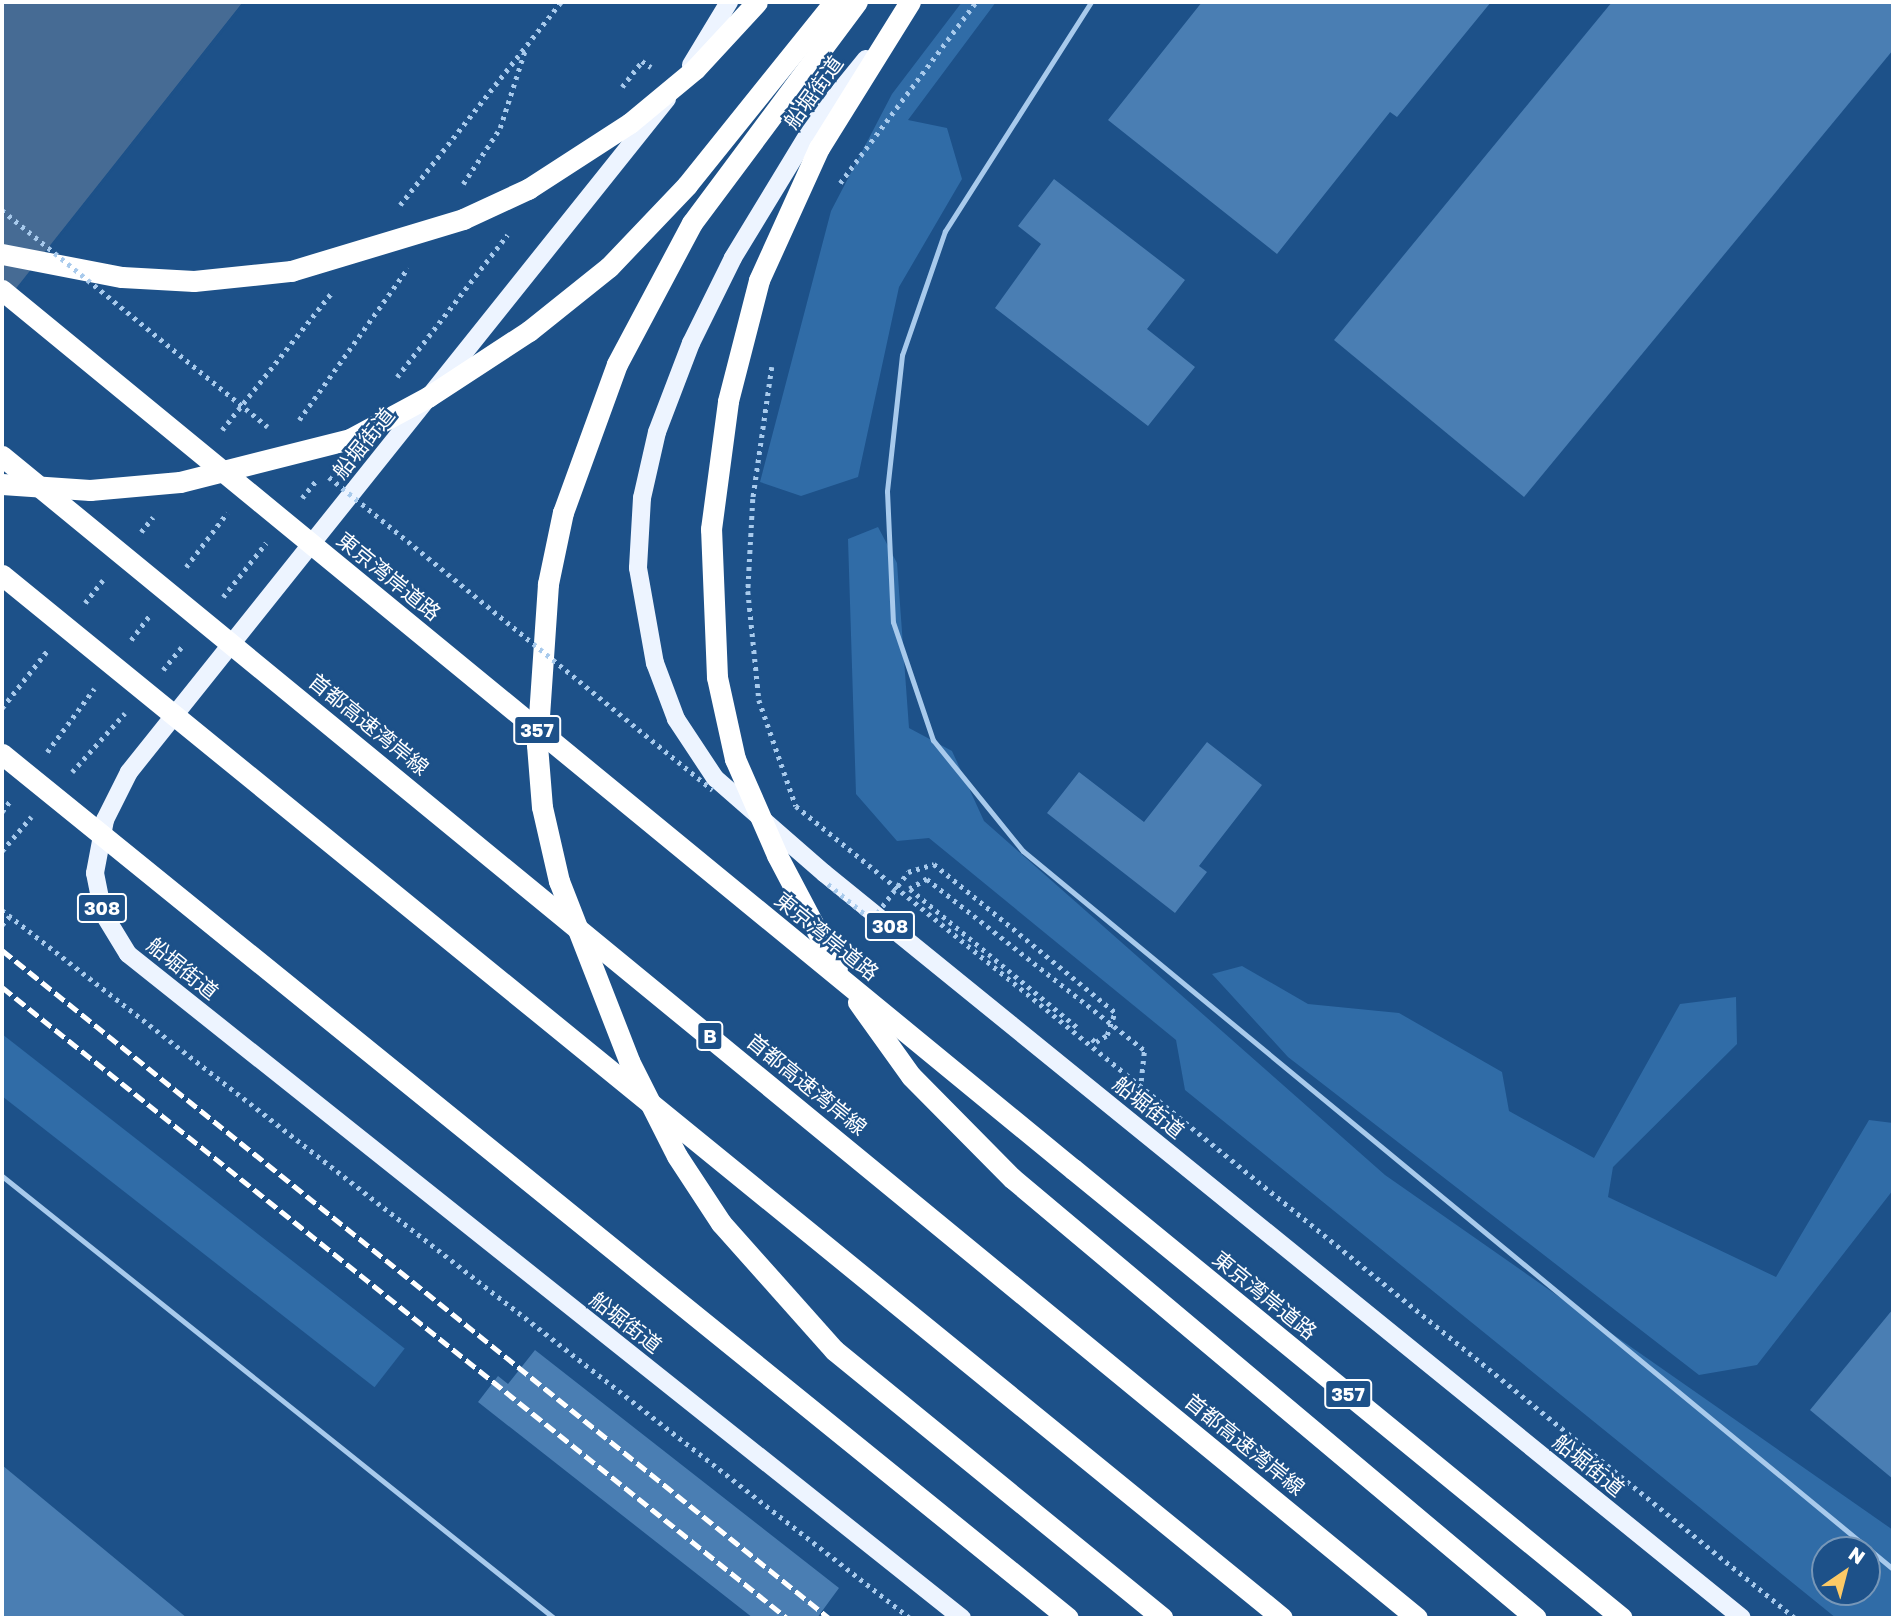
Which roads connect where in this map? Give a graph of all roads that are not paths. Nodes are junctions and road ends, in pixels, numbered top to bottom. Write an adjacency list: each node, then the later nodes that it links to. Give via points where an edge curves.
1 (729, 2): 16 (main road, 船堀街道 / 308, via 677,87 129,772 105,820 95,873 103,913 128,954)
2 (757, 2): 7 (highway, bridge, via 695,69 580,158 463,219 388,245 291,271 194,281 122,277)
3 (834, 2): 10 (highway, bridge, via 687,185 609,267 529,331 428,397 350,439 180,482 90,490)
4 (857, 2): 18 (highway, bridge, via 692,223 646,303 586,438 548,584 537,745 542,807 559,881 593,979 677,1156 721,1223 834,1350)
5 (911, 2): 21 (highway, bridge, via 819,148 782,221 738,357 717,467 711,580 717,677 735,759 820,941 911,1076 1012,1178); 23 (main road, 船堀街道 / 308, via 818,118 733,258 691,343 657,432 642,498 638,568 655,663 676,719 715,778 824,873)
6 (1091, 2): 14 (lane, via 945,231 902,355 887,491 894,622 933,740 1023,851)
7 (2, 254)
8 (2, 290): 22 (highway, 東京湾岸道路 / 357, bridge)
9 (2, 456): 20 (highway, 首都高速湾岸線 / B, bridge)
10 (2, 484)
11 (2, 575): 19 (highway, bridge)
12 (2, 754): 17 (highway, bridge)
13 (2, 1176): 15 (lane)
14 (1893, 1569)
15 (554, 1618)
16 (962, 1618)
17 (1068, 1618)
18 (1163, 1618)
19 (1282, 1618)
20 (1418, 1618)
21 (1536, 1618)
22 (1622, 1618)
23 (1742, 1618)

